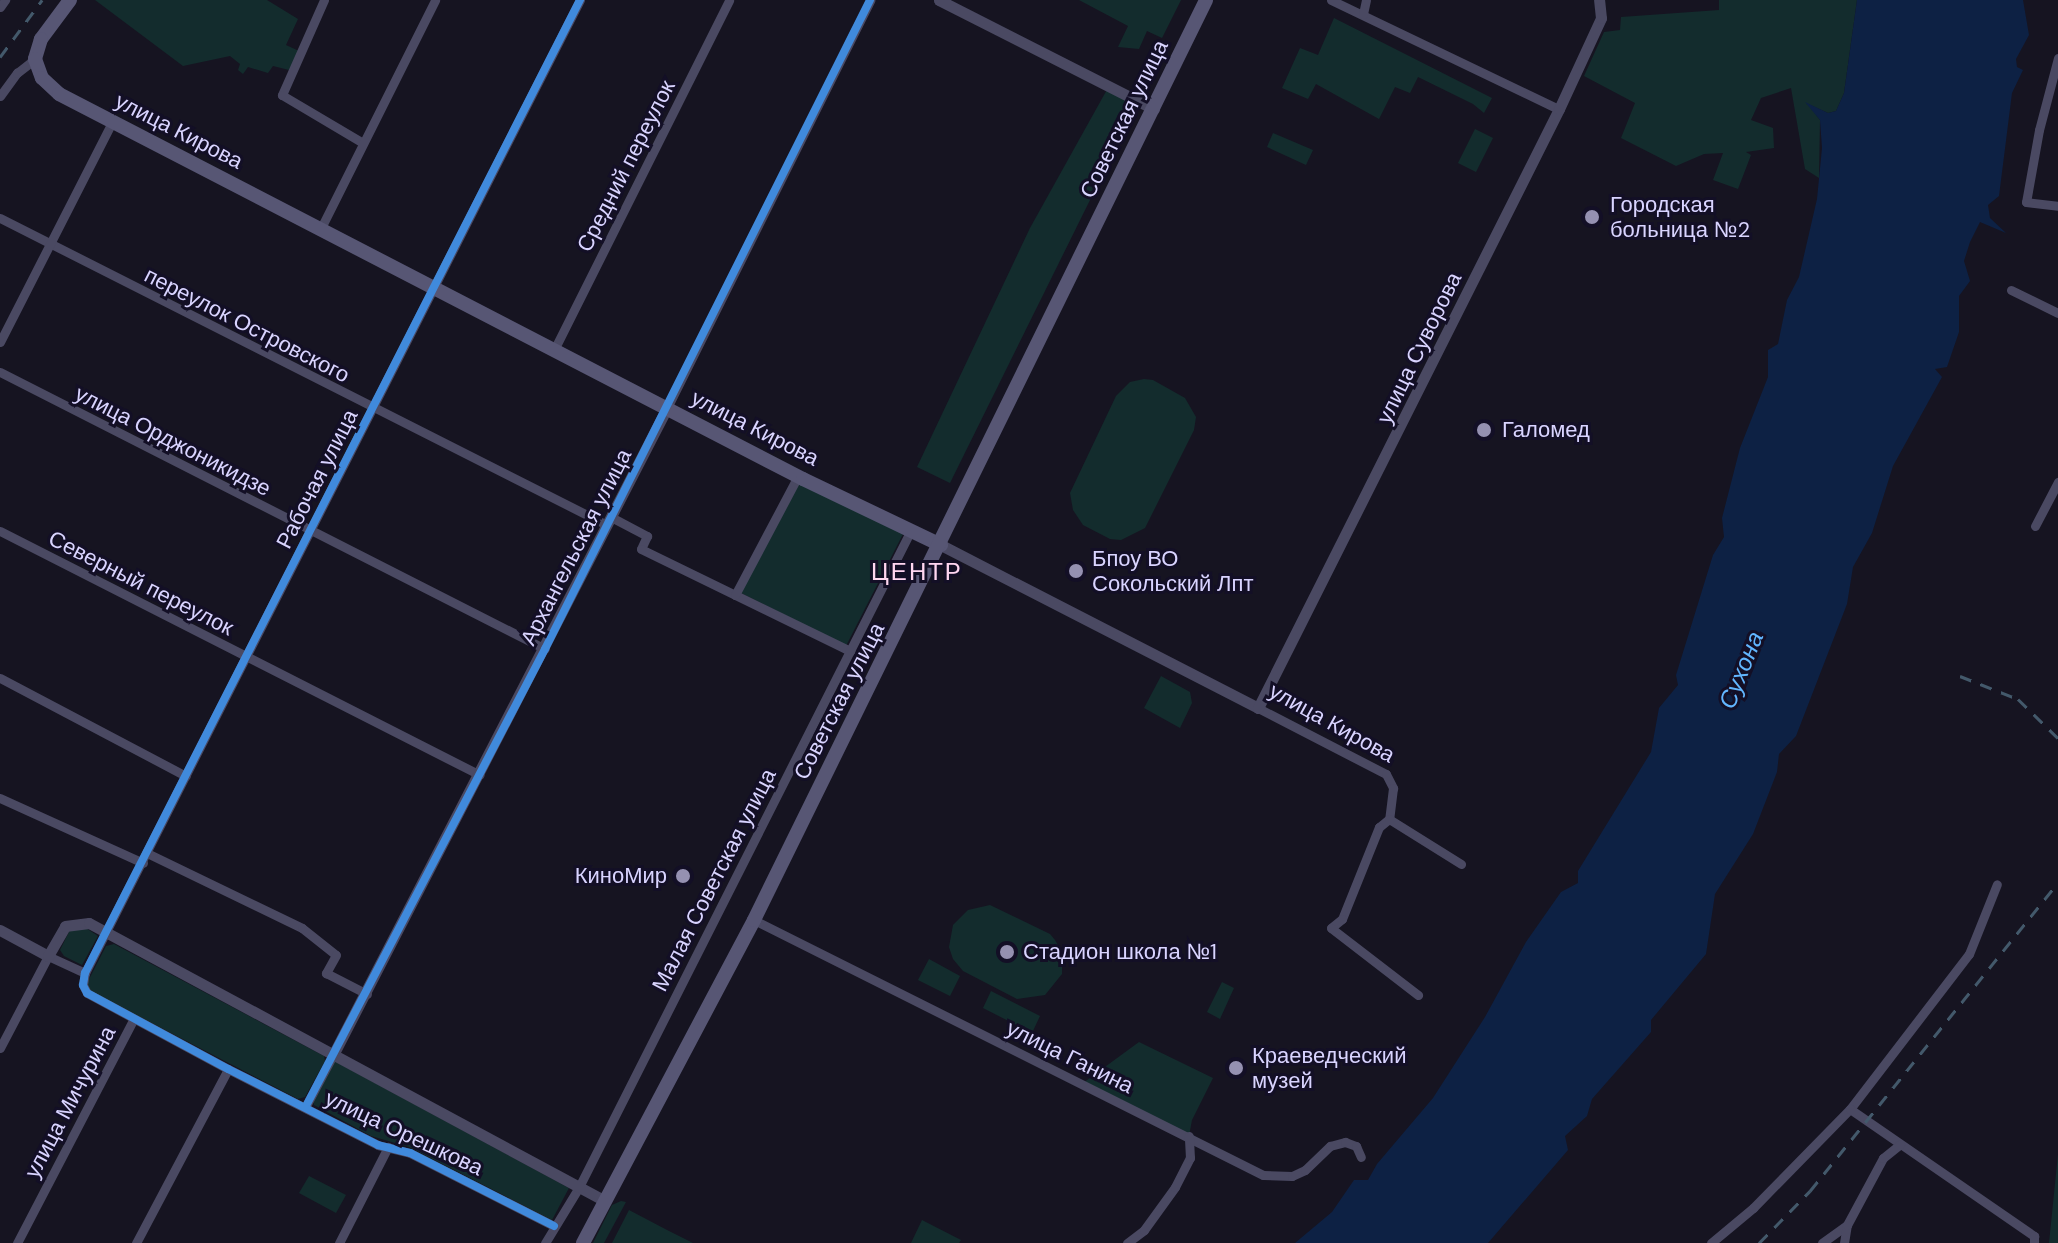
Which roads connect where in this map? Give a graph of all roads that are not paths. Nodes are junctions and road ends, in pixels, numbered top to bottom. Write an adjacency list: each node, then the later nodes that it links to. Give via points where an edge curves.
1 (5, 0): 13 (street)
2 (70, 0): 16 (main road, via 41,39)
3 (324, 0): 21 (street, via 282,95)
4 (435, 0): 21 (street)
5 (580, 0): 26 (street, Рабочая улица)
6 (729, 0): 30 (street, Средний переулок)
7 (870, 0): 32 (street, Архангельская улица)
8 (939, 0): 18 (street)
9 (1206, 0): 18 (main road, Советская улица)
10 (1331, 0): 14 (street)
11 (1366, 0): 14 (street)
12 (1599, 0): 19 (street, улица Суворова, via 1601,18)
13 (0, 7)
14 (1363, 14): 19 (street)
15 (2058, 58): 22 (street, via 2026,202)
16 (35, 59): 17 (street); 20 (main road, улица Кирова, via 48,86)
17 (0, 96)
18 (1154, 109): 41 (main road, Советская улица)
19 (1559, 109): 47 (street, улица Суворова)
20 (112, 122): 24 (main road, улица Кирова); 25 (street)
21 (363, 143): 24 (street)
22 (2058, 206)
23 (0, 218): 25 (street, переулок Островского)
24 (321, 228): 26 (main road, улица Кирова)
25 (50, 244): 29 (street); 33 (street, переулок Островского)
26 (435, 287): 30 (main road, улица Кирова); 33 (street, Рабочая улица)
27 (2011, 290): 28 (street)
28 (2058, 313)
29 (0, 342)
30 (555, 348): 32 (main road, улица Кирова)
31 (0, 372): 40 (street, улица Орджоникидзе)
32 (667, 408): 34 (main road, улица Кирова); 36 (street, Архангельская улица)
33 (372, 409): 36 (street, переулок Островского); 40 (street, Рабочая улица)
34 (798, 476): 38 (main road, улица Кирова); 42 (street)
35 (2058, 482): 37 (street)
36 (609, 521): 42 (street, переулок Островского, via 647,536 641,549); 43 (street, Архангельская улица)
37 (2035, 526)
38 (911, 530): 41 (main road, улица Кирова); 44 (street, Малая Советская улица)
39 (0, 531): 45 (street, Северный переулок)
40 (310, 532): 43 (street, улица Орджоникидзе); 45 (street, Рабочая улица)
41 (941, 545): 47 (street, улица Кирова); 55 (main road, Советская улица)
42 (735, 595): 44 (street, переулок Островского)
43 (545, 649): 48 (street, Архангельская улица)
44 (850, 651): 72 (street, Малая Советская улица)
45 (246, 656): 48 (street, Северный переулок); 49 (street, Рабочая улица)
46 (0, 678): 49 (street)
47 (1258, 708): 51 (street, улица Кирова, via 1386,774 1393,788)
48 (480, 775): 60 (street, Архангельская улица)
49 (186, 776): 52 (street, Рабочая улица)
50 (0, 798): 52 (street)
51 (1389, 819): 53 (street); 61 (street, via 1379,827 1342,919 1331,928)
52 (145, 858): 57 (street, Рабочая улица); 60 (street, via 302,928 336,955 326,973)
53 (1461, 864)
54 (1997, 884): 67 (street, via 1969,954)
55 (754, 920): 68 (street, улица Ганина); 73 (main road, Советская улица)
56 (0, 930): 58 (street)
57 (108, 932): 58 (street, улица Орешкова, via 89,923 72,923 60,932); 59 (street, Рабочая улица); 64 (street, улица Орешкова)
58 (48, 956): 59 (street); 63 (street)
59 (85, 973): 62 (street, улица Орешкова, via 87,993)
60 (367, 994): 64 (street, Архангельская улица)
61 (1418, 995)
62 (133, 1020): 65 (street, улица Орешкова); 77 (street, улица Мичурина)
63 (0, 1048)
64 (333, 1055): 66 (street, Архангельская улица); 72 (street, улица Орешкова)
65 (228, 1069): 66 (street, улица Орешкова); 78 (street)
66 (306, 1106): 70 (street, улица Орешкова)
67 (1850, 1109): 69 (street); 83 (street)
68 (1189, 1136): 71 (street, улица Ганина, via 1272,1178 1305,1170 1330,1146 1345,1142 1356,1146); 82 (street, via 1190,1158 1175,1187 1144,1230)
69 (1900, 1144): 74 (street, via 1883,1158); 76 (street)
70 (388, 1147): 75 (street, улица Орешкова, via 410,1153); 79 (street)
71 (1361, 1157)
72 (579, 1187): 73 (street, улица Орешкова); 75 (street, Малая Советская улица)
73 (605, 1201): 81 (main road, Советская улица)
74 (1847, 1225): 84 (street); 85 (street)
75 (554, 1226): 80 (street, Малая Советская улица)
76 (2034, 1239)
77 (17, 1243)
78 (136, 1243)
79 (339, 1243)
80 (545, 1243)
81 (583, 1243)
82 (1127, 1243)
83 (1711, 1243)
84 (1822, 1243)
85 (1844, 1243)

